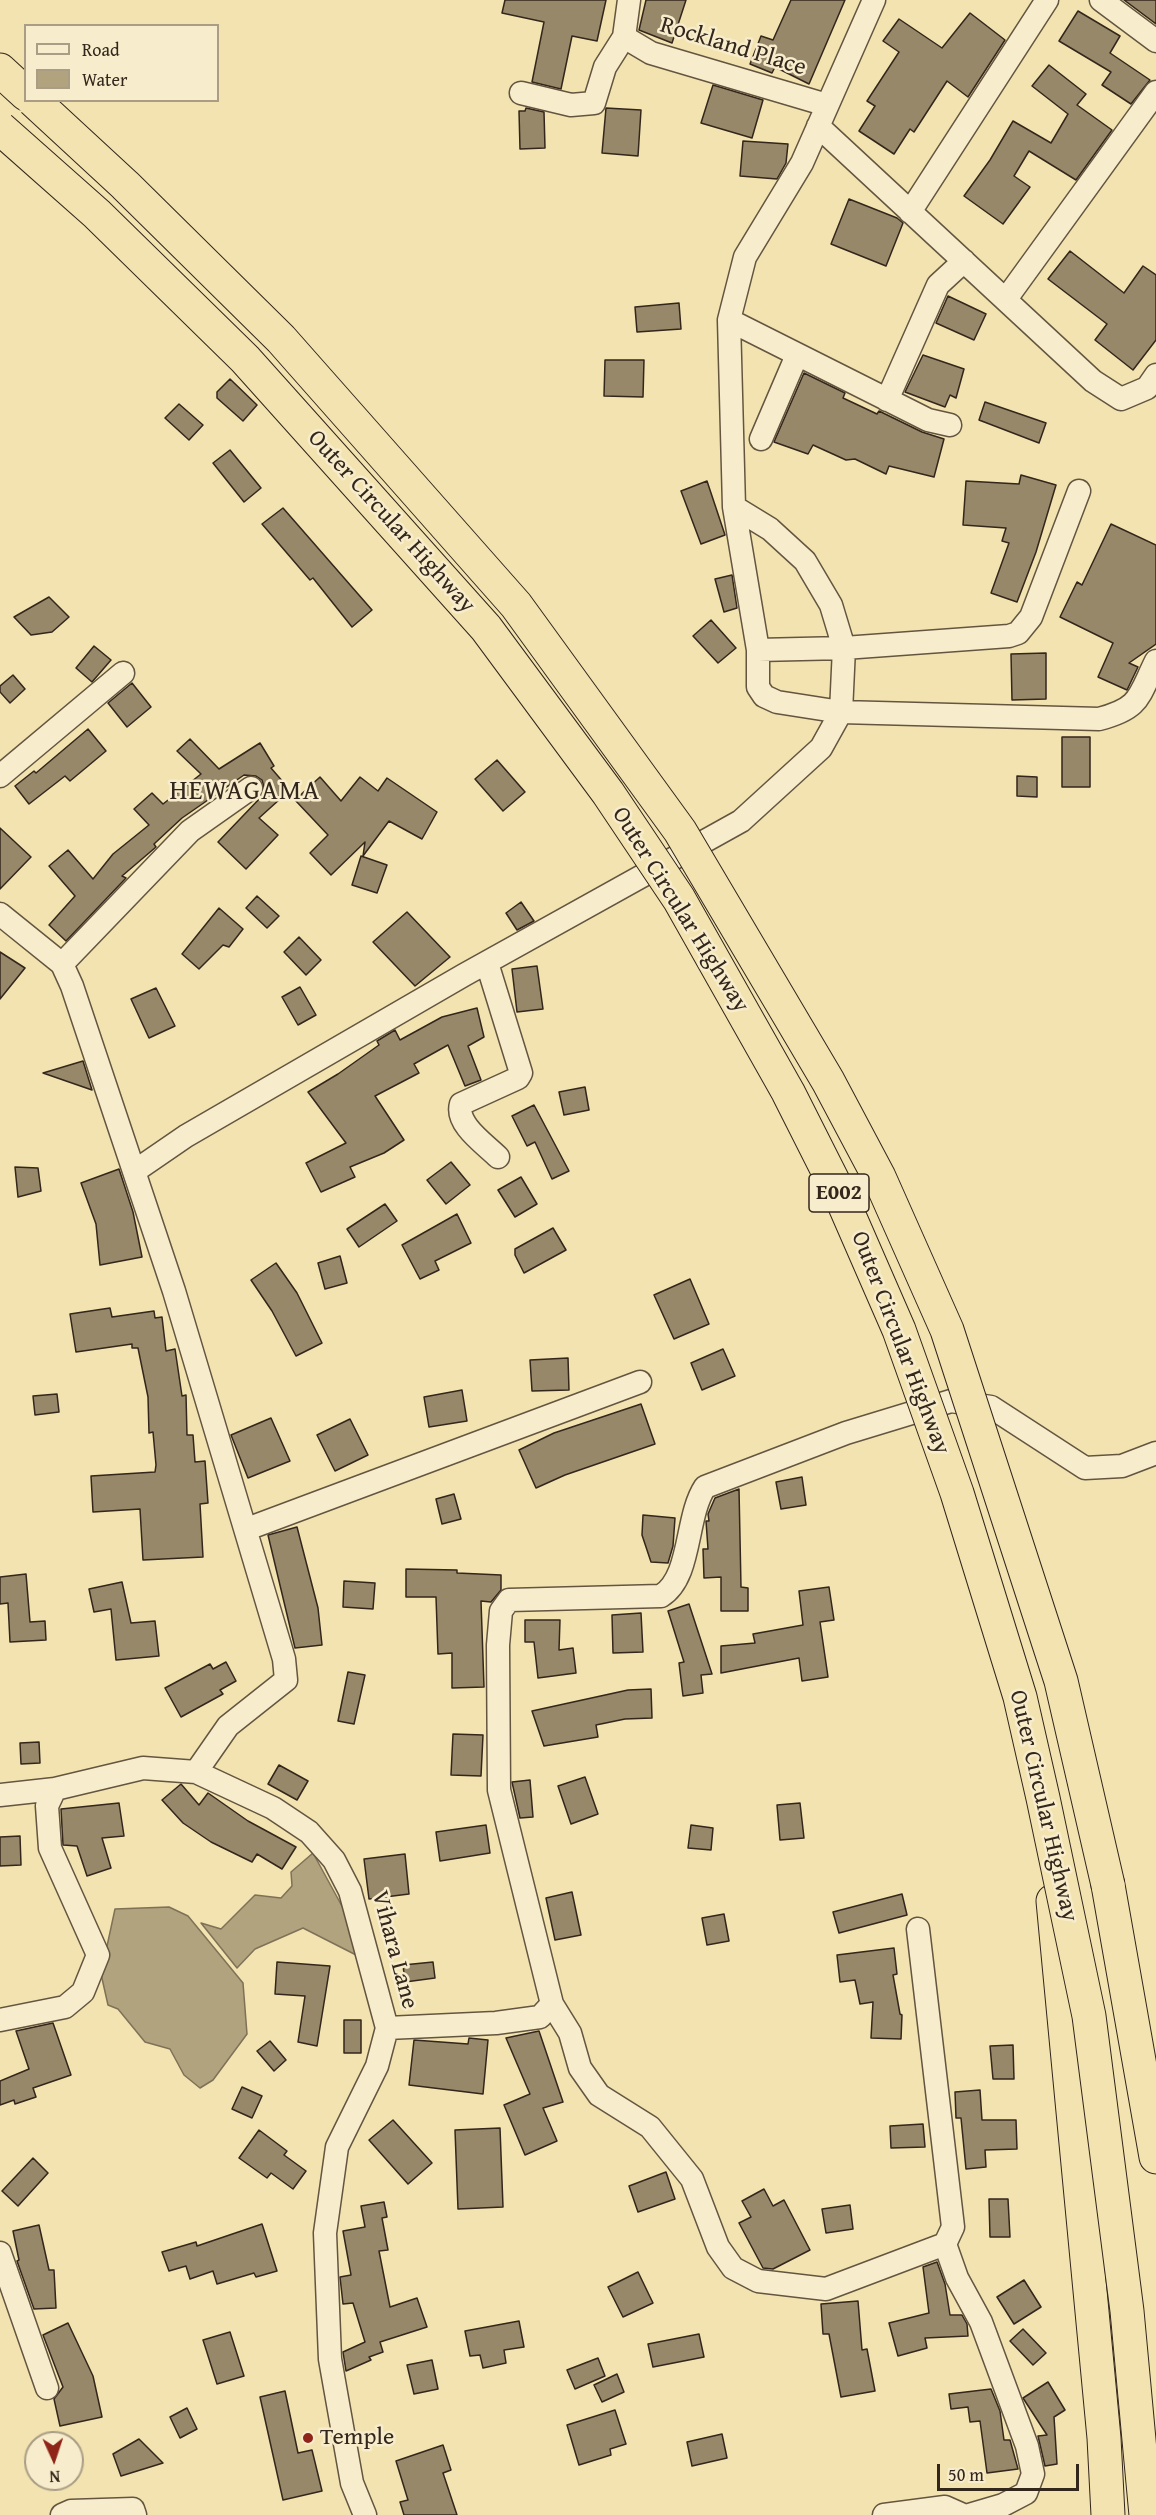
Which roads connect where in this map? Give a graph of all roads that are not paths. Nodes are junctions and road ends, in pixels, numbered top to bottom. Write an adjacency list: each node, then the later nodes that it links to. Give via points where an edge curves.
1 (629, 0): 5 (street)
2 (874, 0): 12 (street)
3 (1047, 0): 15 (street)
4 (1101, 0): 6 (street)
5 (624, 37): 10 (street, via 605,67 594,103 571,105); 12 (street, Rockland Place, via 651,53)
6 (1156, 40)
7 (0, 70): 8 (highway)
8 (24, 91)
9 (1156, 92): 17 (street)
10 (521, 93)
11 (35, 102): 45 (highway, Outer Circular Highway / E002, bridge, via 280,339 516,605 680,831 833,1091 879,1178 947,1330 1060,1681)
12 (827, 105): 13 (street)
13 (818, 126): 15 (street); 18 (street, via 802,163 745,257)
14 (0, 128): 44 (highway, Outer Circular Highway / E002, bridge, via 97,214 245,359 417,549 486,628 531,688 679,899 818,1150 890,1308 957,1493 1020,1697)
15 (910, 212): 16 (street)
16 (964, 261): 17 (street); 21 (street, via 938,285)
17 (1006, 299): 20 (street, via 1093,381 1121,399 1147,388)
18 (729, 320): 19 (street); 25 (street)
19 (797, 355): 21 (street); 23 (street)
20 (1156, 375)
21 (887, 400): 22 (street, via 938,425)
22 (950, 425)
23 (761, 439)
24 (1079, 491): 26 (street, via 1031,617 1018,633)
25 (734, 507): 26 (street, via 770,529 805,561 831,605); 27 (street)
26 (844, 648): 27 (street); 30 (street)
27 (758, 650): 30 (street, via 758,687 764,696 777,702)
28 (1156, 661): 30 (street, via 1134,704 1123,713 1100,719)
29 (123, 673): 31 (street)
30 (841, 712): 34 (street, via 821,748 741,821)
31 (0, 776)
32 (251, 788): 35 (street, via 190,831)
33 (0, 914): 35 (street)
34 (487, 963): 36 (street, via 521,1072 518,1078 461,1104 459,1110 460,1119); 37 (street, via 186,1136)
35 (62, 964): 37 (street)
36 (498, 1156)
37 (135, 1171): 40 (street)
38 (640, 1382): 40 (street)
39 (1156, 1453): 47 (street, via 1122,1466 1085,1468 991,1407 951,1401 846,1433 705,1487 696,1500 680,1570 672,1589 661,1596 509,1600 501,1611 498,1645 498,1790)
40 (247, 1529): 41 (street, via 284,1659 286,1680 228,1726)
41 (196, 1772): 42 (street, Vihara Lane, via 143,1768); 49 (street, Vihara Lane, via 273,1808 309,1832 334,1860 350,1891)
42 (55, 1789): 43 (street, Vihara Lane); 48 (street, via 47,1806 50,1848 98,1955 83,1992 65,2007)
43 (0, 1795)
44 (1043, 1798): 61 (highway); 62 (highway, Outer Circular Highway / E002, bridge, via 1089,2016 1127,2311)
45 (1108, 1886): 50 (highway); 51 (highway, Outer Circular Highway / E002)
46 (918, 1929): 52 (street, via 953,2228)
47 (552, 2004): 49 (street, via 540,2017 496,2024); 52 (street, via 570,2033 580,2068 599,2095 650,2127 692,2179 718,2247 733,2268 758,2280 826,2289)
48 (0, 2020)
49 (387, 2028): 57 (street, Vihara Lane, via 377,2066 337,2147 325,2232 330,2359 352,2483)
50 (1156, 2034)
51 (1156, 2157)
52 (945, 2244): 60 (street, via 1003,2377 1033,2474 1026,2493)
53 (0, 2253): 54 (street)
54 (47, 2388)
55 (62, 2515): 56 (street, via 70,2511 132,2509)
56 (135, 2515)
57 (365, 2515)
58 (884, 2515): 59 (street, via 945,2507)
59 (963, 2515)
60 (969, 2515)
61 (1108, 2515)
62 (1146, 2515)

